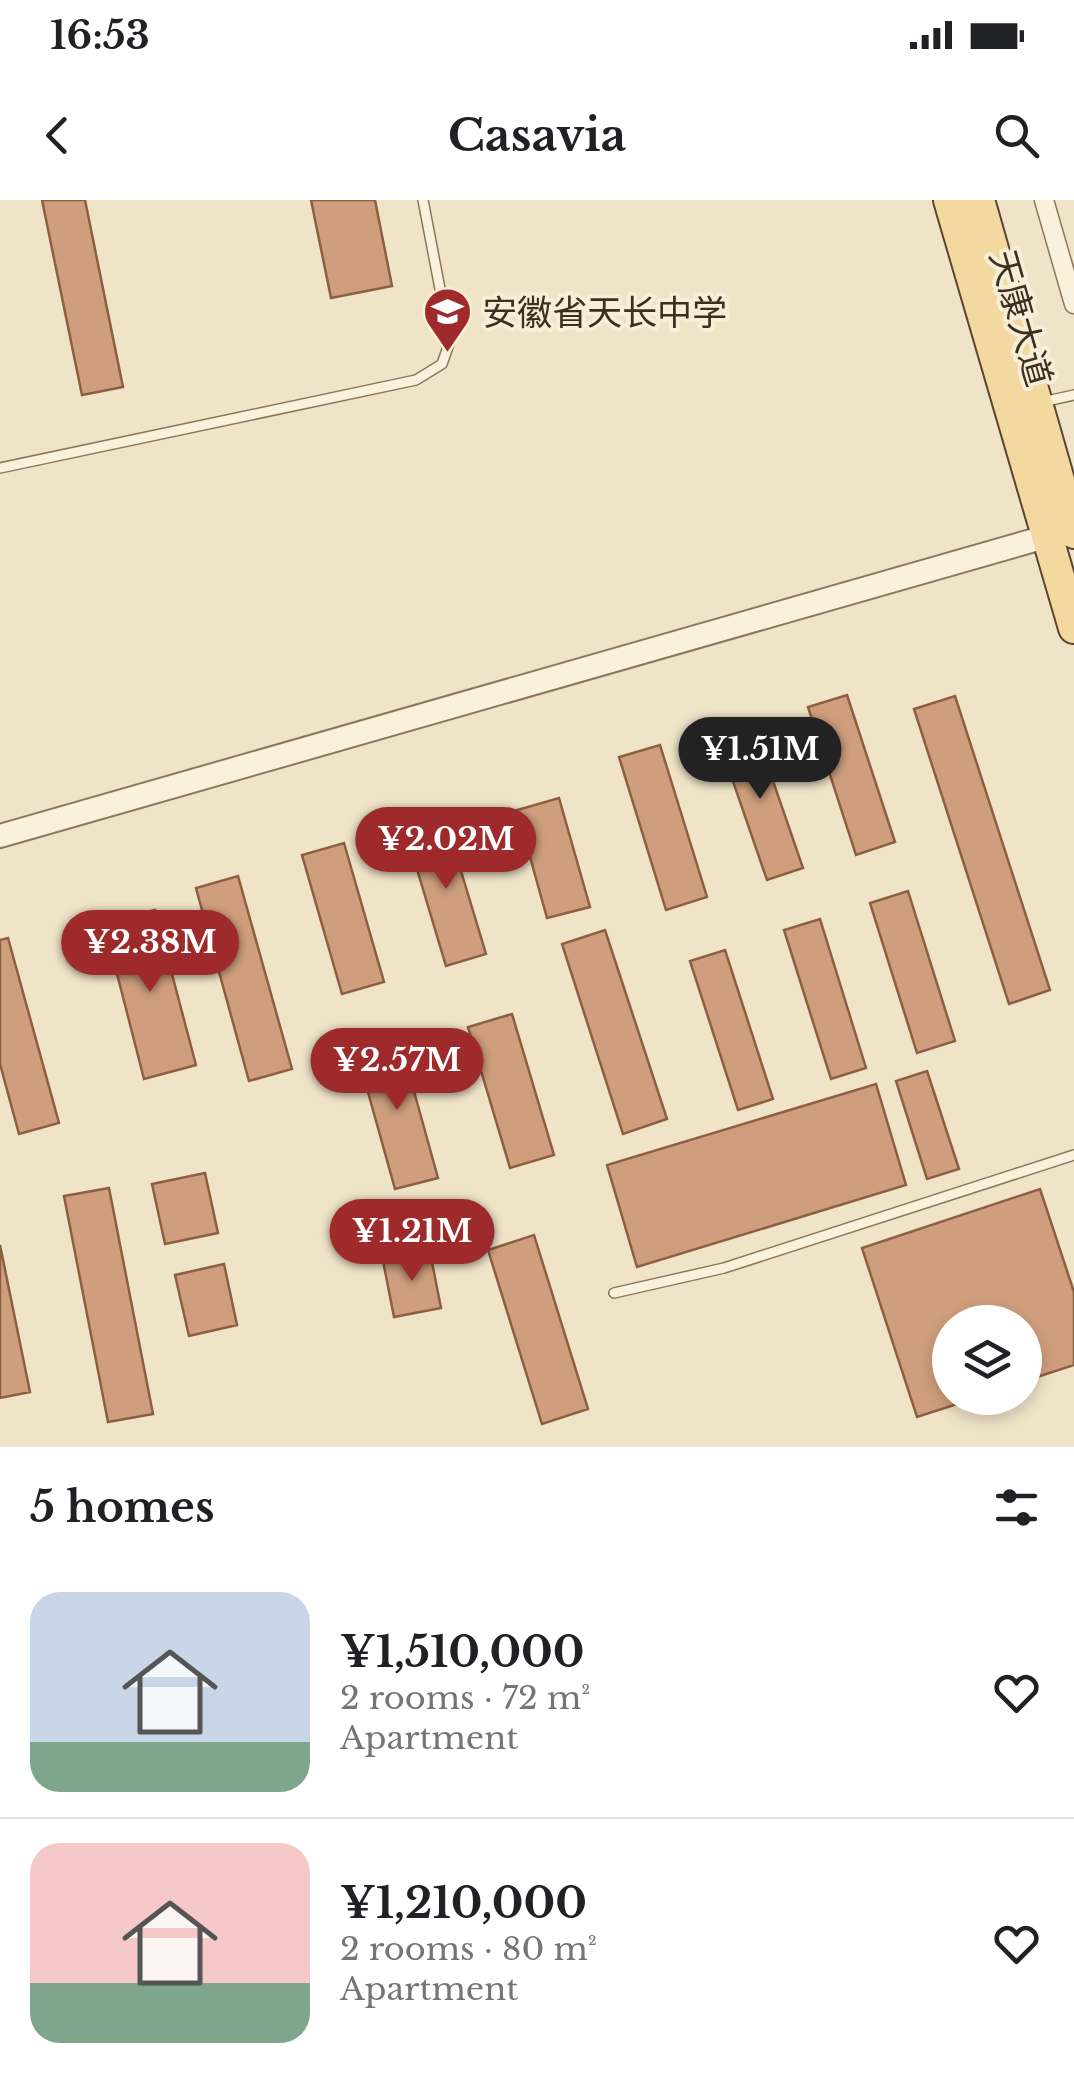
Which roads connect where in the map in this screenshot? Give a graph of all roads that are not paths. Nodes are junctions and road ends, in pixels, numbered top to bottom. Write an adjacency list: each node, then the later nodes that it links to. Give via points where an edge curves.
1 (424, 200): 8 (lane, via 450,341 442,364 416,380)
2 (948, 200): 9 (main road, 天康大道)
3 (978, 200): 7 (main road, 天康大道)
4 (1044, 200): 5 (street)
5 (1074, 304)
6 (1074, 396): 7 (lane)
7 (1037, 404): 9 (main road, 天康大道)
8 (0, 468)
9 (1066, 532): 10 (main road, 天康大道); 11 (street)
10 (1074, 628)
11 (0, 836)
12 (1074, 1155): 13 (lane, via 724,1268)
13 (614, 1293)

